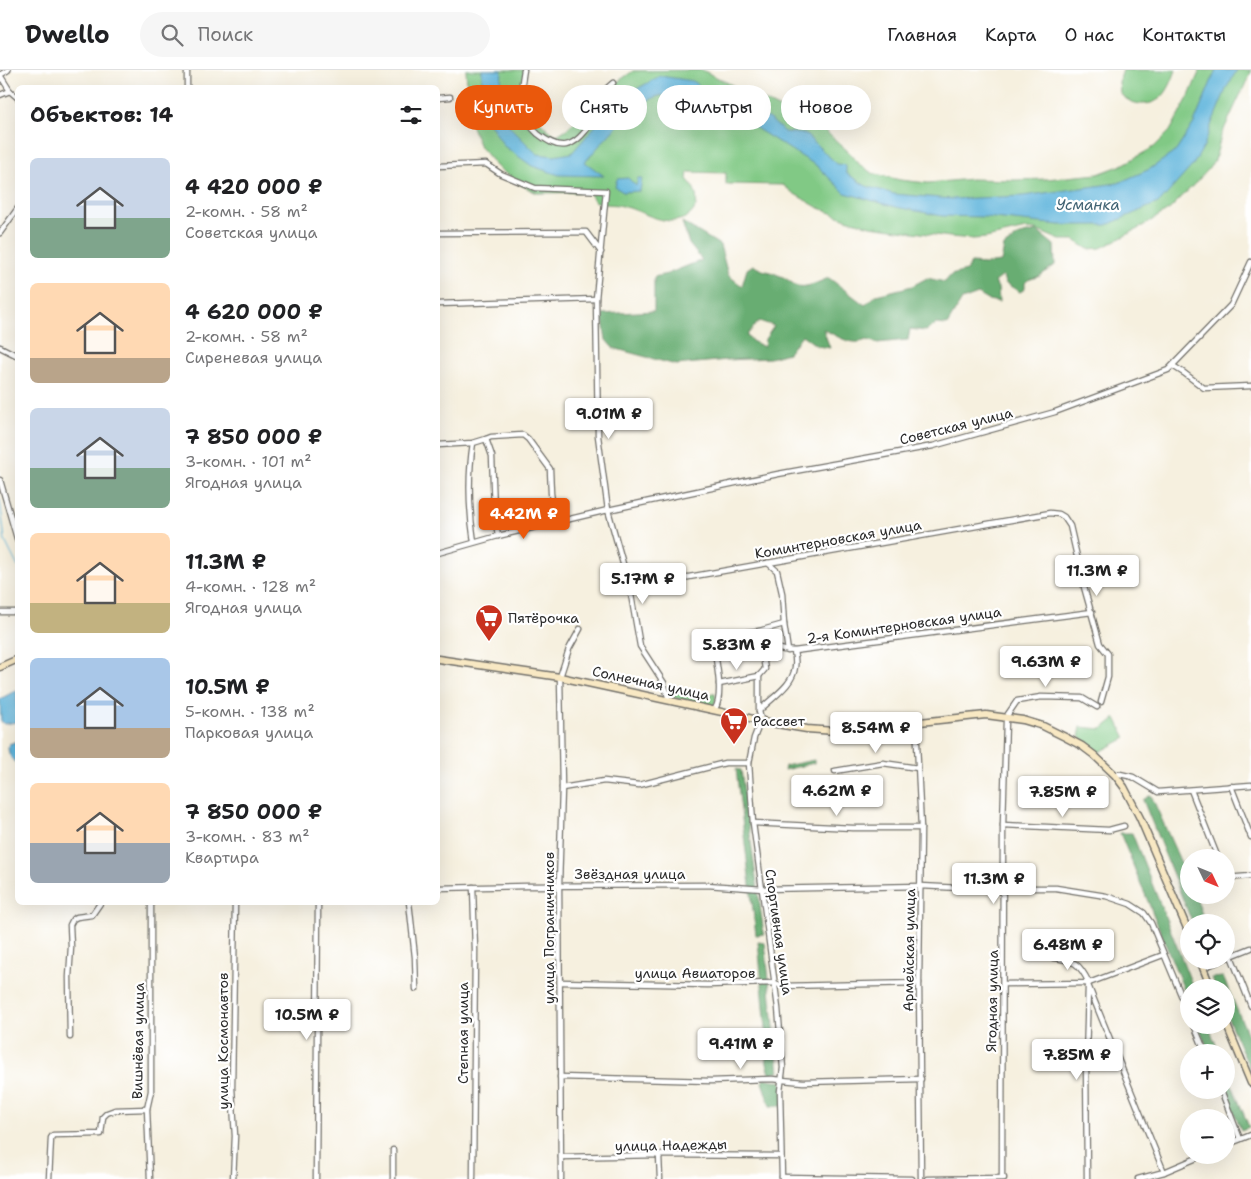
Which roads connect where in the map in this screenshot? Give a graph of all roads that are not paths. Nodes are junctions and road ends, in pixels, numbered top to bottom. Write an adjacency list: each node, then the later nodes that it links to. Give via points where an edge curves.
1 (8, 70): 4 (street)
2 (187, 70): 6 (street)
3 (524, 70): 5 (street, via 521,94 527,121 547,141 557,144 566,145 583,133 596,116 605,90)
4 (0, 75): 7 (street)
5 (613, 84)
6 (186, 85)
7 (10, 91): 8 (street); 9 (street)
8 (0, 95)
9 (15, 95)
10 (440, 98): 11 (street)
11 (450, 98)
12 (440, 166): 16 (street, via 486,164 535,188 606,191)
13 (15, 212): 14 (street)
14 (0, 233)
15 (440, 233): 16 (street, via 586,232)
16 (602, 252): 18 (street)
17 (1251, 262): 22 (street, Советская улица, via 1231,305)
18 (596, 300): 19 (street); 28 (street, via 598,436)
19 (440, 304)
20 (0, 347): 21 (street)
21 (15, 354)
22 (1173, 366): 23 (street, via 1204,388); 28 (street, Советская улица, via 1055,412 933,446)
23 (1251, 386)
24 (486, 439): 25 (street); 29 (street, via 523,435 528,438 550,469); 31 (street, via 492,456)
25 (473, 444): 26 (street); 32 (street, via 470,466)
26 (440, 445)
27 (0, 480): 30 (street)
28 (608, 510): 29 (street, Советская улица); 35 (street)
29 (555, 523): 31 (street, Советская улица)
30 (15, 532)
31 (498, 536): 32 (street, Советская улица)
32 (474, 542): 33 (street, Советская улица)
33 (440, 552)
34 (768, 563): 35 (street, Коминтерновская улица); 38 (street, Коминтерновская улица, via 1059,514 1070,526); 39 (street, via 777,571)
35 (630, 589): 50 (street, via 640,646 664,683)
36 (0, 612): 37 (street)
37 (15, 612)
38 (1092, 612): 43 (street, 2-я Коминтерновская улица); 51 (street, via 1100,644 1108,654 1108,676)
39 (784, 624): 41 (street); 43 (street)
40 (580, 628): 48 (street, улица Пограничников, via 569,648)
41 (759, 631): 42 (street); 49 (street, via 721,635 713,642)
42 (760, 644): 43 (street, 2-я Коминтерновская улица); 47 (street, via 765,669)
43 (791, 651): 54 (street, via 796,666 793,676)
44 (440, 659): 48 (street, Солнечная улица)
45 (15, 660): 46 (street)
46 (0, 667)
47 (759, 676): 49 (street); 54 (street)
48 (560, 677): 50 (street, Солнечная улица); 64 (street, улица Пограничников)
49 (719, 684): 53 (street, via 719,701)
50 (669, 700): 53 (street, Солнечная улица)
51 (1101, 702)
52 (1096, 707): 55 (street, via 1082,698 1041,697 1017,700)
53 (715, 710): 56 (street, Солнечная улица)
54 (759, 711): 56 (street)
55 (1006, 717): 57 (street, Солнечная улица, via 986,714); 61 (street, Солнечная улица, via 1043,726 1065,737 1094,755); 67 (street, Ягодная улица)
56 (761, 720): 57 (street, Солнечная улица, via 835,731); 58 (street, Спортивная улица)
57 (916, 722): 59 (street, Армейская улица)
58 (749, 763): 64 (street, via 725,763 639,785 604,781); 66 (street, Спортивная улица)
59 (918, 768): 60 (street, via 883,763); 69 (street, Армейская улица)
60 (834, 771)
61 (1115, 775): 65 (street, via 1133,778 1158,792); 85 (street, Солнечная улица, via 1140,818)
62 (1251, 785): 63 (street)
63 (1231, 786): 65 (street); 70 (street)
64 (562, 788): 74 (street, улица Пограничников)
65 (1191, 790): 71 (street)
66 (753, 823): 69 (street); 79 (street, Спортивная улица)
67 (1003, 825): 68 (street, via 1109,830); 78 (street, Ягодная улица)
68 (1124, 826)
69 (921, 828): 75 (street, Армейская улица)
70 (1251, 837)
71 (1214, 849)
72 (1251, 876): 73 (street)
73 (1235, 877)
74 (559, 885): 76 (street, Звёздная улица); 79 (street, Звёздная улица, via 707,885); 91 (street, улица Пограничников)
75 (921, 886): 78 (street, Звёздная улица); 79 (street, Звёздная улица); 93 (street, Армейская улица)
76 (473, 887): 77 (street, Звёздная улица); 123 (street, Степная улица)
77 (440, 888)
78 (1004, 888): 88 (street, Звёздная улица, via 1056,888 1113,897 1130,904 1149,918); 94 (street, Ягодная улица)
79 (763, 889): 92 (street, Спортивная улица)
80 (99, 905): 100 (street, via 92,915 77,917 70,925)
81 (151, 905): 106 (street, Вишнёвая улица, via 151,1091)
82 (235, 905): 120 (street, улица Космонавтов)
83 (318, 905): 121 (street)
84 (409, 905): 96 (street)
85 (1181, 914)
86 (1251, 948): 87 (street)
87 (1235, 954)
88 (1163, 955): 95 (street); 97 (street, Звёздная улица)
89 (1049, 956): 95 (street, via 1077,964)
90 (1234, 969): 98 (street)
91 (560, 982): 92 (street, улица Авиаторов); 101 (street, улица Пограничников)
92 (774, 983): 93 (street, улица Авиаторов, via 783,986); 103 (street, Спортивная улица)
93 (919, 983): 102 (street, Армейская улица)
94 (1003, 984): 95 (street); 117 (street, Ягодная улица)
95 (1089, 984): 115 (street); 129 (street)
96 (416, 989)
97 (1180, 994)
98 (1251, 1006)
99 (1231, 1034): 104 (street)
100 (70, 1037)
101 (560, 1077): 103 (street); 113 (street, улица Пограничников)
102 (921, 1079): 103 (street); 127 (street, Армейская улица)
103 (782, 1080): 112 (street, Спортивная улица)
104 (1251, 1083)
105 (1224, 1099): 108 (street)
106 (148, 1109): 118 (street, via 107,1113 103,1117 100,1134 53,1135); 119 (street, Вишнёвая улица)
107 (1251, 1135): 108 (street)
108 (1240, 1139): 109 (street)
109 (1235, 1141)
110 (393, 1150): 122 (street)
111 (659, 1155): 112 (street, улица Надежды); 113 (street, улица Надежды); 125 (street)
112 (781, 1156): 116 (street, Спортивная улица)
113 (561, 1157): 124 (street, улица Пограничников)
114 (1183, 1164): 115 (street)
115 (1164, 1172): 130 (street)
116 (782, 1178): 126 (street)
117 (1004, 1178): 128 (street)
118 (49, 1179)
119 (150, 1179)
120 (233, 1179)
121 (316, 1179)
122 (393, 1179)
123 (474, 1179)
124 (561, 1179)
125 (660, 1179)
126 (912, 1179)
127 (921, 1179)
128 (928, 1179)
129 (1087, 1179)
130 (1138, 1179)

